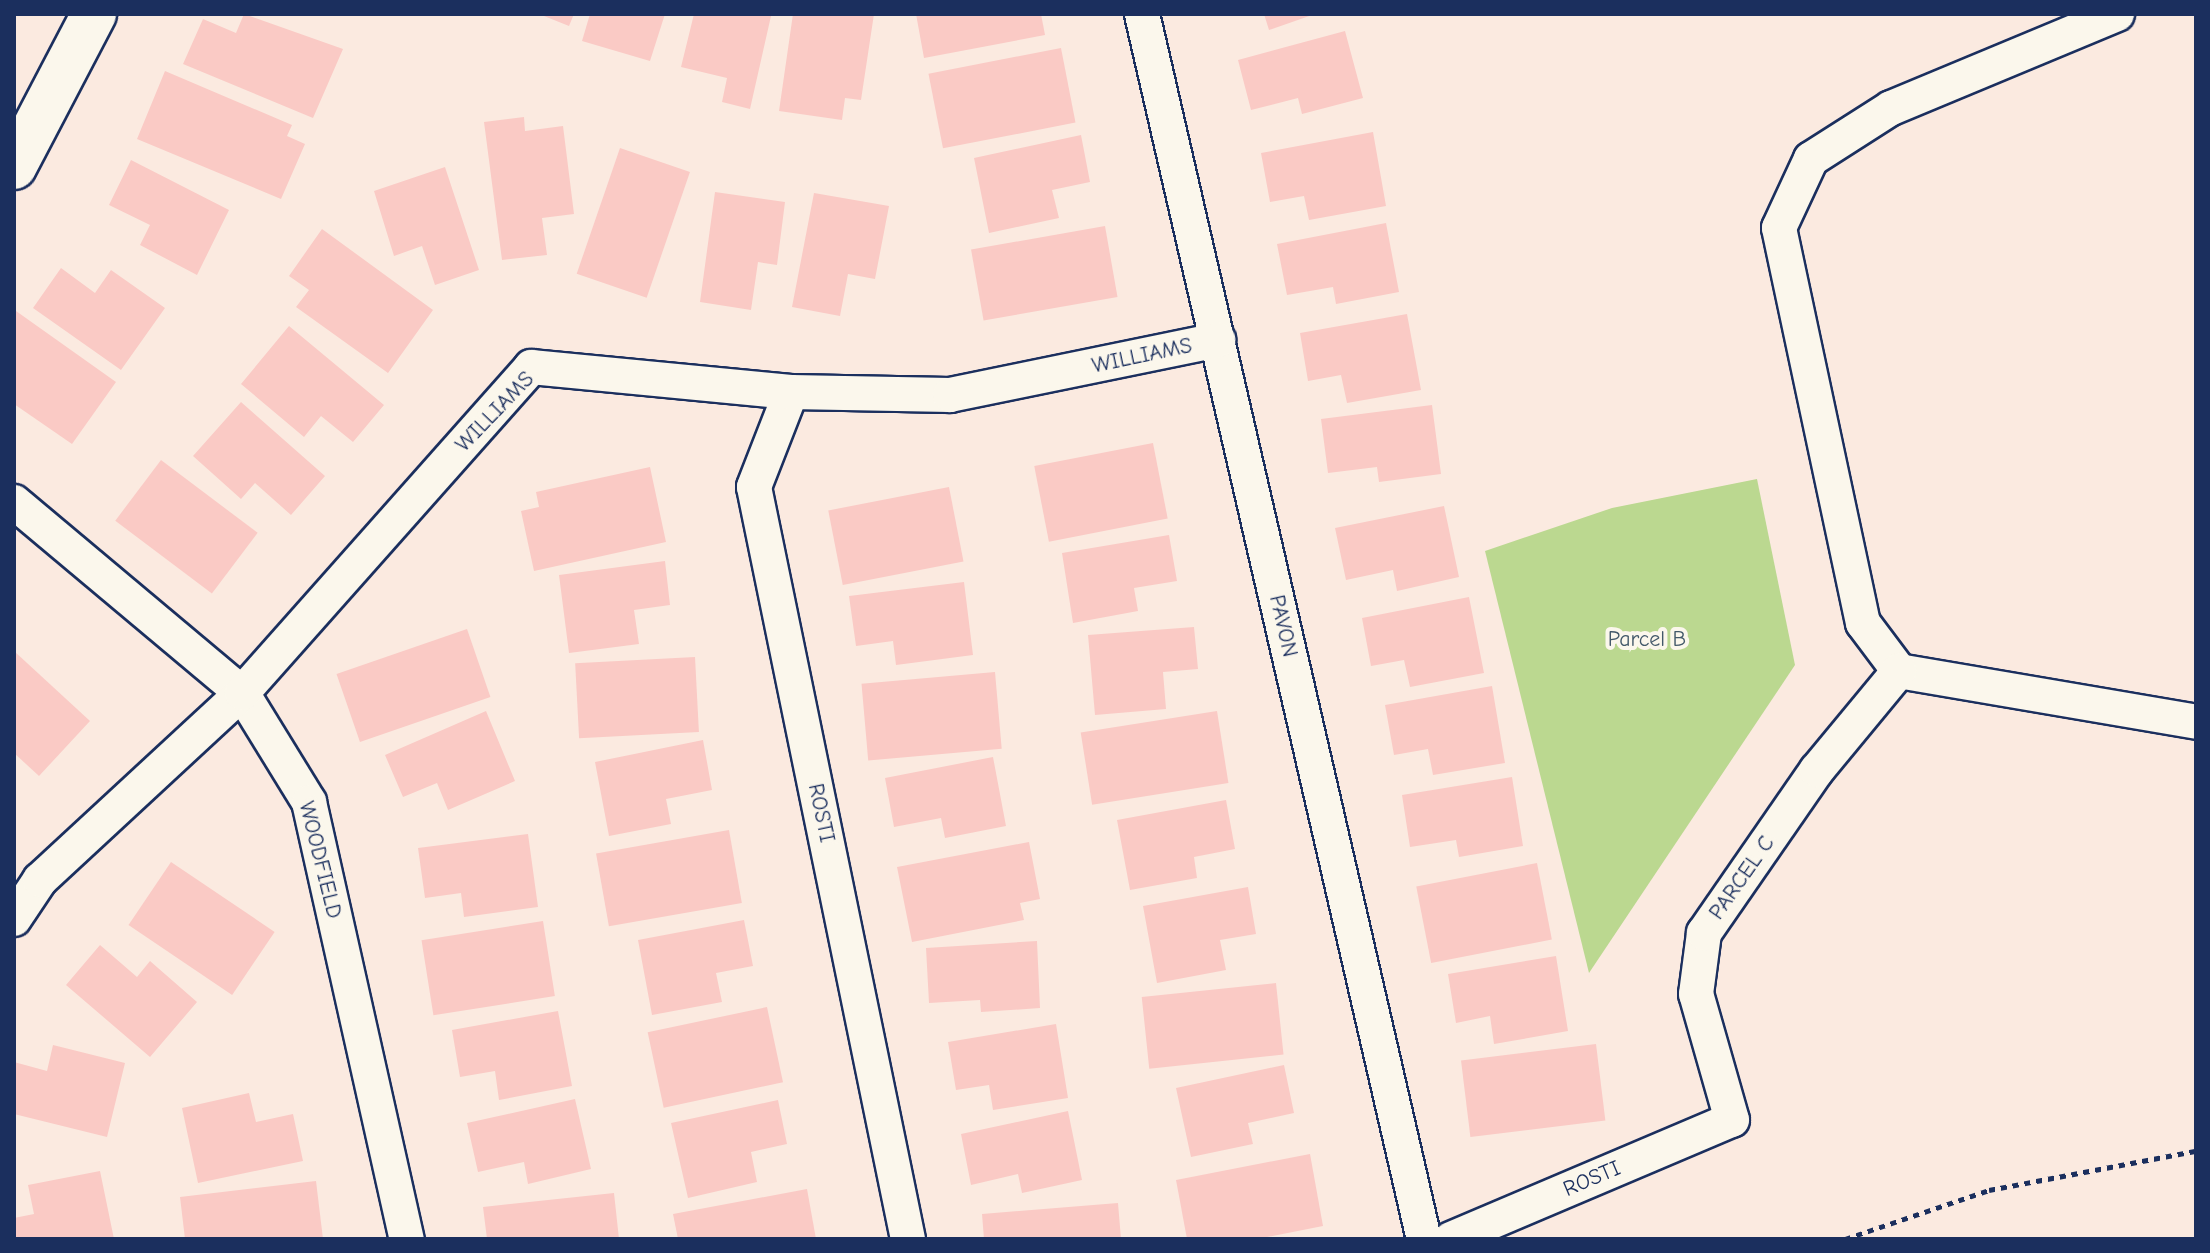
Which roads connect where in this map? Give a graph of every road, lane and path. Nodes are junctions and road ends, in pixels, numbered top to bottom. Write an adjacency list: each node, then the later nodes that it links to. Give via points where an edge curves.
1 (94, 14): 4 (street)
2 (1142, 14): 5 (street, PAVON)
3 (2117, 14): 8 (street, via 1891,108 1811,159 1779,228 1863,623)
4 (14, 167)
5 (1218, 340): 6 (street, WILLIAMS, via 950,395); 16 (street, PAVON)
6 (791, 392): 9 (street, WILLIAMS, via 531,367); 15 (street, ROSTI, via 754,487)
7 (14, 502): 9 (street, WOODFIELD)
8 (1899, 671): 10 (street); 12 (street, PARCEL C, via 1817,770 1704,933 1696,994)
9 (242, 693): 11 (street, WILLIAMS, via 40,880); 14 (street, WOODFIELD, via 309,802)
10 (2196, 722)
11 (14, 919)
12 (1732, 1120): 17 (street, ROSTI)
13 (2196, 1151): 18 (path, via 1989,1190)
14 (407, 1239)
15 (908, 1239)
16 (1424, 1239)
17 (1451, 1239)
18 (1845, 1239)

